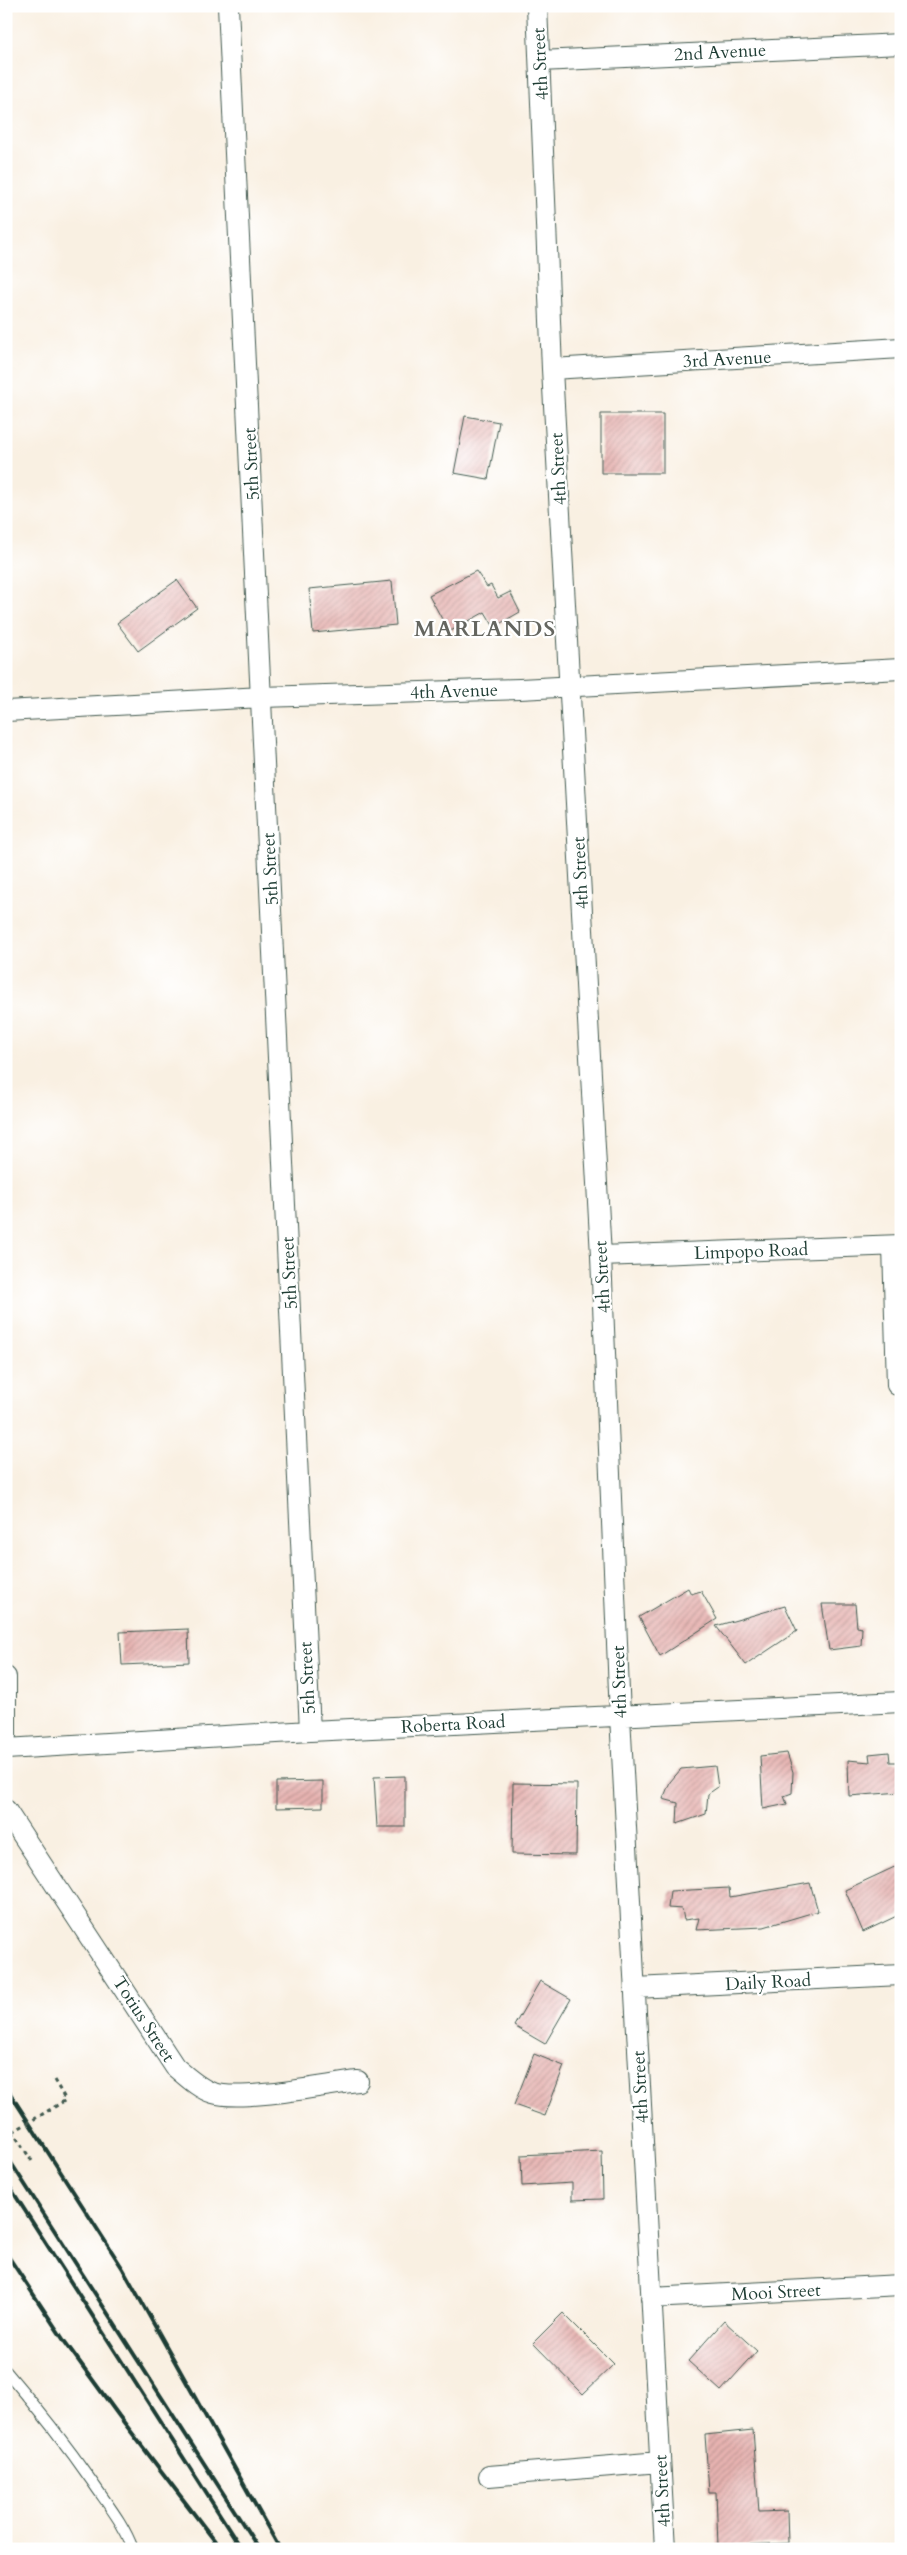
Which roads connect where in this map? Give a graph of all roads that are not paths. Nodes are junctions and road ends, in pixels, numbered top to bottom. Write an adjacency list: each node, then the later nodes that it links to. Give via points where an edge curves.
1 (228, 6): 9 (street, 5th Street)
2 (537, 6): 4 (street, 4th Street)
3 (901, 44): 4 (street, 2nd Avenue)
4 (540, 61): 6 (street, 4th Street)
5 (901, 348): 6 (street, 3rd Avenue)
6 (552, 369): 8 (street, 4th Street)
7 (901, 669): 8 (street, 4th Avenue)
8 (570, 686): 9 (street, 4th Avenue); 12 (street, 4th Street)
9 (262, 697): 10 (street, 4th Avenue); 17 (street, 5th Street)
10 (6, 711)
11 (897, 1246): 12 (street, Limpopo Road); 13 (street)
12 (601, 1256): 16 (street, 4th Street)
13 (897, 1385)
14 (6, 1677): 18 (street)
15 (901, 1702): 16 (street, Roberta Road)
16 (620, 1716): 17 (street, Roberta Road); 22 (street, 4th Street)
17 (310, 1731): 19 (street, Roberta Road)
18 (6, 1736)
19 (6, 1749)
20 (6, 1810): 23 (street, Totius Street, via 175,2067 196,2084 212,2094 237,2096)
21 (901, 1975): 22 (street, Daily Road)
22 (635, 1988): 25 (street, 4th Street)
23 (358, 2081)
24 (901, 2285): 25 (street, Mooi Street)
25 (651, 2298): 27 (street, 4th Street)
26 (6, 2370): 29 (lane, via 88,2476 126,2531)
27 (660, 2462): 28 (street); 30 (street, 4th Street)
28 (489, 2476)
29 (133, 2549)
30 (665, 2549)

